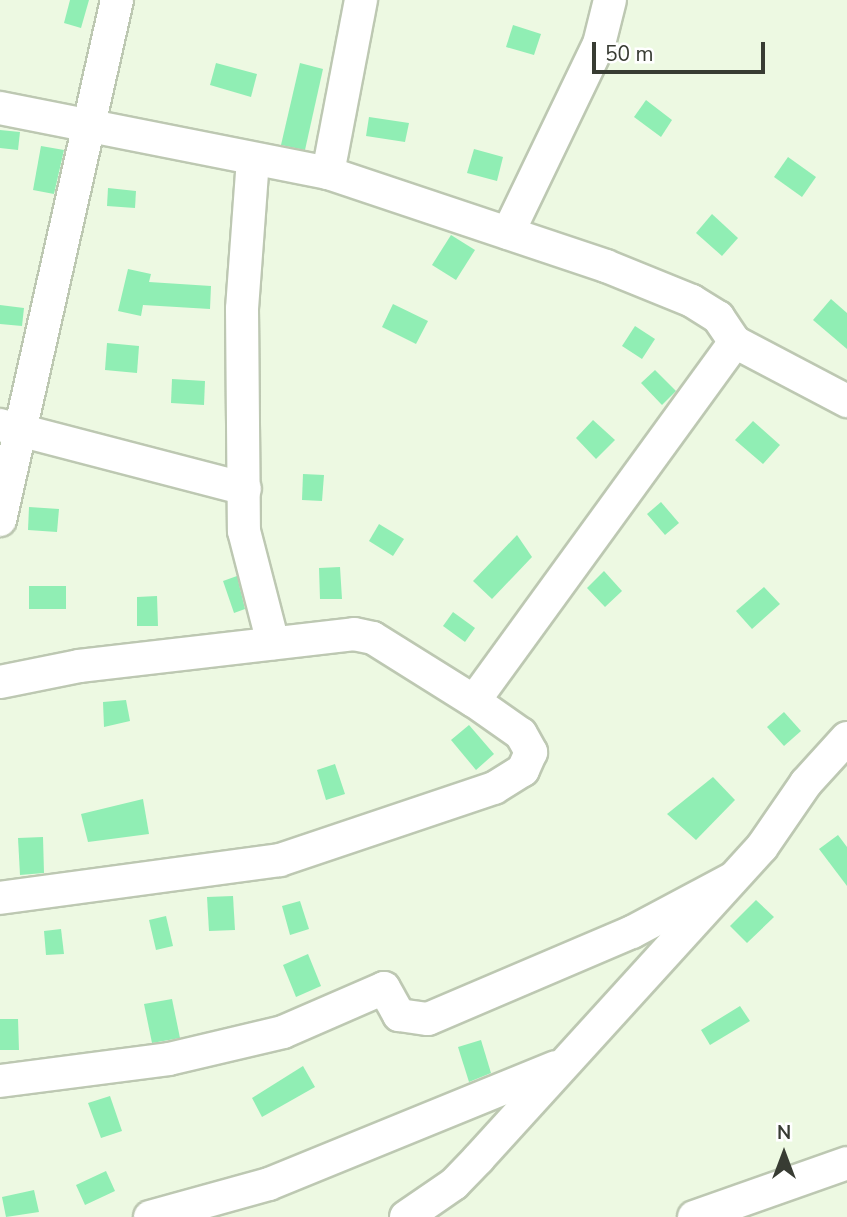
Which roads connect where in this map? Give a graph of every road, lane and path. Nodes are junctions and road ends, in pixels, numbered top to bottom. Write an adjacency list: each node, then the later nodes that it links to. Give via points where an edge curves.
1 (117, 0): 5 (street)
2 (361, 0): 7 (street)
3 (611, 0): 8 (street, via 599,44)
4 (0, 108): 5 (street)
5 (88, 125): 6 (street); 11 (street)
6 (253, 159): 7 (street); 12 (street, via 242,309)
7 (328, 173): 8 (street)
8 (508, 233): 9 (street, via 692,301 718,317)
9 (735, 342): 10 (street); 16 (street)
10 (847, 401)
11 (12, 429): 12 (street); 13 (street)
12 (246, 489): 14 (street, via 244,531)
13 (0, 520)
14 (273, 643): 15 (street, via 79,666); 16 (street, via 354,634 373,638)
15 (0, 682)
16 (474, 701): 19 (street, via 521,734 531,752 523,770 494,788 280,860)
17 (847, 738): 18 (street)
18 (730, 880): 20 (street); 21 (street, via 632,932 428,1019 399,1015 384,988 282,1032 169,1059)
19 (0, 898)
20 (564, 1063): 23 (street, via 269,1184); 24 (street, via 454,1184)
21 (0, 1082)
22 (847, 1163): 25 (street)
23 (150, 1217)
24 (405, 1217)
25 (694, 1217)

